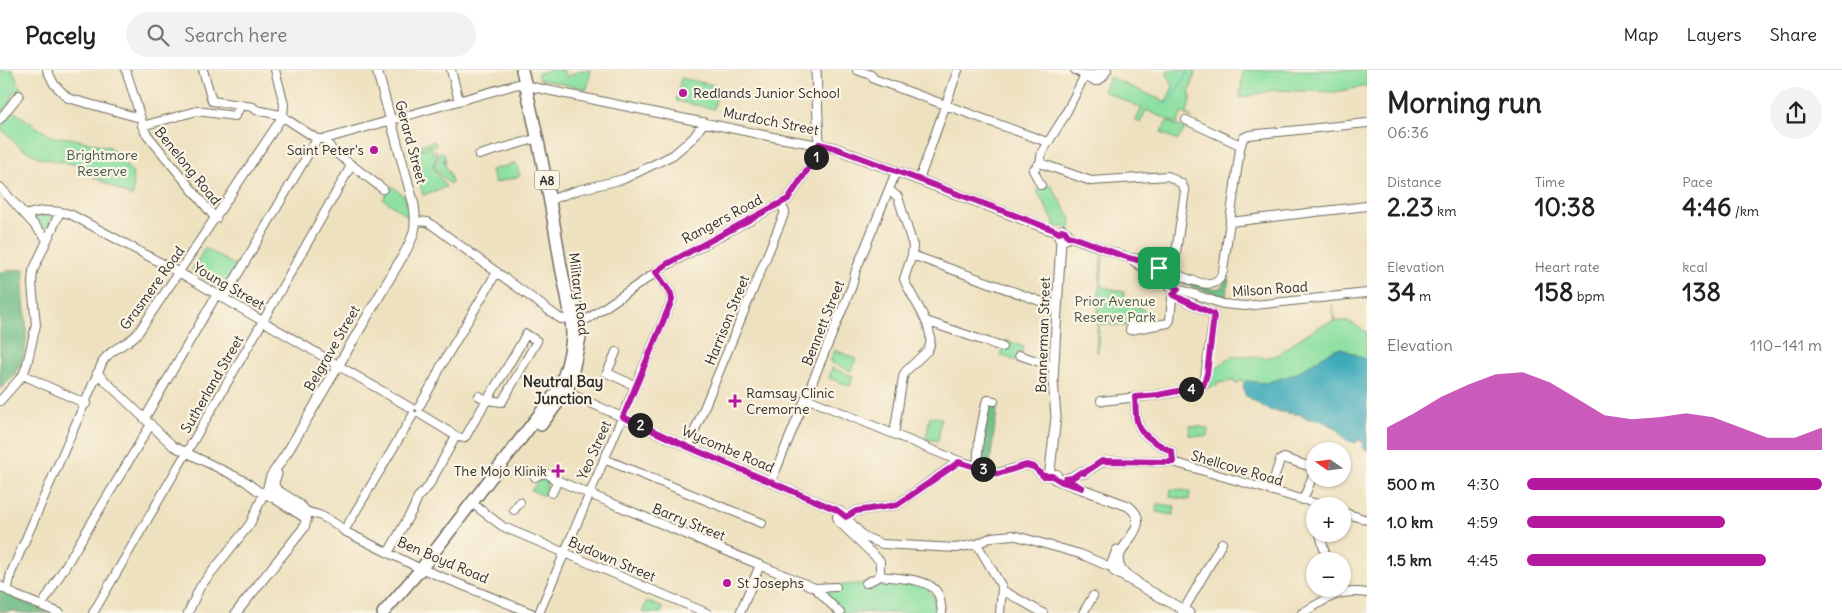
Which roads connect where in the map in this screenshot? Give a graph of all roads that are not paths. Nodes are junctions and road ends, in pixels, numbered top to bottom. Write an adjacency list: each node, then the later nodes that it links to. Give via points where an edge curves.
1 (48, 70): 27 (street, Benelong Road, via 54,84 68,98)
2 (126, 70): 27 (street)
3 (198, 70): 21 (street, via 209,105)
4 (202, 70): 22 (street, via 212,101)
5 (275, 70): 23 (street)
6 (377, 70): 25 (main road, Gerard Street)
7 (451, 70): 19 (street)
8 (522, 70): 17 (highway, Military Road / A8)
9 (528, 70): 17 (highway, Military Road / A8)
10 (816, 70): 33 (main road, Rangers Road)
11 (858, 70): 20 (street)
12 (958, 70): 20 (street)
13 (1075, 70): 16 (street)
14 (1101, 70): 16 (street, via 1097,75)
15 (1107, 70): 16 (street, via 1098,82)
16 (1085, 75): 32 (street)
17 (529, 86): 19 (street, Murdoch Street, via 518,84); 28 (street, Murdoch Street); 30 (highway, Military Road / A8); 44 (highway, Military Road / A8, via 549,161)
18 (20, 96): 24 (street)
19 (459, 101): 25 (street, Murdoch Street)
20 (945, 105): 32 (street); 39 (street)
21 (239, 109): 22 (street); 27 (street, via 235,116 197,111)
22 (256, 110): 23 (street)
23 (284, 116): 31 (street); 49 (street, Grasmere Road)
24 (0, 119)
25 (391, 120): 31 (street, Murdoch Street); 50 (main road, Gerard Street)
26 (1186, 120): 34 (street)
27 (141, 122): 49 (street, Benelong Road, via 147,135)
28 (704, 122): 33 (street, Murdoch Street); 44 (street, via 694,137 673,155 624,179)
29 (1367, 123): 34 (street, via 1249,135)
30 (538, 138): 35 (street); 66 (highway, Military Road / A8)
31 (321, 139): 37 (street); 64 (street)
32 (1047, 142): 36 (street)
33 (819, 144): 38 (main road, Murdoch Street); 45 (street, Rangers Road, via 818,154 791,196)
34 (1240, 145): 51 (street)
35 (480, 155)
36 (1040, 163): 40 (street, via 1033,170); 61 (street, via 1091,181 1168,176 1182,184 1185,191)
37 (352, 166): 42 (street); 67 (street, Sutherland Street)
38 (896, 172): 39 (main road, Murdoch Street); 43 (street, Bennett Street)
39 (919, 180): 52 (main road, Murdoch Street, via 1054,230)
40 (1041, 185)
41 (0, 187): 48 (street)
42 (383, 189)
43 (889, 190): 54 (street, via 898,197 913,246); 82 (street, Bennett Street)
44 (555, 198): 66 (highway, Military Road / A8)
45 (780, 203): 59 (street, Rangers Road); 92 (street, Harrison Street, via 785,212)
46 (1367, 206): 51 (street)
47 (60, 212): 48 (street, Young Street); 53 (street); 57 (street, Young Street)
48 (26, 215): 53 (street)
49 (216, 219): 57 (street, Grasmere Road)
50 (416, 221): 58 (street, via 428,222); 73 (main road, Belgrave Street, via 408,246)
51 (1230, 222): 61 (street, Murdoch Street, via 1224,264 1215,283 1208,284)
52 (1062, 236): 55 (street, Murdoch Street); 65 (main road, Bannerman Street)
53 (47, 238): 76 (street, via 32,271 36,329)
54 (912, 254): 65 (street); 68 (street, via 904,279)
55 (1129, 258): 56 (street, Murdoch Street, via 1140,259); 60 (street, Murdoch Street)
56 (1159, 268): 60 (street); 61 (street, Murdoch Street)
57 (180, 272): 64 (street, Young Street); 75 (street, Grasmere Road, via 134,338 107,355)
58 (497, 272): 66 (street, via 558,317); 87 (street)
59 (656, 272): 66 (street, Rangers Road, via 589,318); 77 (street, Yeo Street, via 672,300)
60 (1152, 273): 62 (street, Milson Road)
61 (1173, 273)
62 (1175, 292): 63 (street, Milson Road, via 1237,306); 69 (street, via 1170,322); 81 (street, via 1214,316 1205,384)
63 (1367, 293)
64 (221, 296): 67 (street, Young Street); 89 (street)
65 (1058, 305): 74 (main road, Bannerman Street)
66 (574, 320): 78 (highway, Military Road / A8)
67 (264, 321): 73 (street, Young Street); 94 (street, Sutherland Street)
68 (926, 322): 70 (street); 90 (street, via 930,346 903,377)
69 (1156, 325)
70 (1002, 347)
71 (616, 352): 77 (street, via 607,373)
72 (1019, 354): 74 (street)
73 (338, 366): 87 (street, Young Street); 93 (main road, Belgrave Street)
74 (1054, 367): 99 (main road, Bannerman Street)
75 (98, 374): 86 (street, Grasmere Road); 89 (street)
76 (23, 375): 83 (street); 86 (street)
77 (636, 386): 88 (street, Yeo Street)
78 (563, 390): 88 (street, Wycombe Road); 113 (highway, Military Road / A8); 129 (highway, Military Road / A8)
79 (479, 396): 80 (street)
80 (489, 397): 80 (street, via 504,400 537,341 526,334); 91 (street, via 466,436)
81 (1135, 397): 85 (street); 97 (street, via 1139,426 1155,443 1172,452)
82 (806, 398): 90 (street); 103 (street, Bennett Street)
83 (0, 401)
84 (994, 401): 98 (street, via 986,403)
85 (1101, 401)
86 (86, 404): 133 (street, Grasmere Road)
87 (416, 411): 91 (street, Young Street); 121 (street)
88 (623, 417): 92 (street, Wycombe Road); 95 (street, Yeo Street)
89 (148, 421): 94 (street, via 173,446); 141 (street)
90 (894, 434): 96 (street)
91 (456, 436): 125 (street)
92 (688, 447): 103 (street, Wycombe Road)
93 (288, 452): 104 (main road, Belgrave Street); 109 (main road, via 274,482)
94 (187, 453): 104 (street, via 245,481); 144 (street, Sutherland Street)
95 (604, 459): 108 (street, Yeo Street); 120 (street)
96 (959, 462): 98 (street); 116 (street, via 897,505)
97 (1173, 462): 100 (street, Shellcove Road, via 1102,461); 106 (street, Shellcove Road)
98 (977, 467): 99 (street, via 1000,474 1026,465 1043,476)
99 (1055, 473): 100 (main road, via 1072,478); 105 (main road); 105 (main road, via 1062,482)
100 (1084, 473)
101 (541, 476): 102 (street, Barry Street)
102 (558, 480): 107 (street); 108 (street, Barry Street)
103 (771, 482): 116 (street, Wycombe Road)
104 (267, 487): 109 (main road, Ben Boyd Road); 145 (street, via 250,524 200,587)
105 (1082, 488): 128 (main road, via 1135,511 1134,532)
106 (1270, 490): 110 (street, via 1280,460 1284,458 1314,468); 111 (street, Shellcove Road)
107 (552, 494)
108 (589, 494): 126 (street, Yeo Street); 127 (street, Barry Street)
109 (277, 495): 114 (main road, Ben Boyd Road)
110 (1308, 497)
111 (1306, 501)
112 (520, 502): 115 (street)
113 (477, 507): 126 (street, Bydown Street, via 504,527); 129 (highway, Military Road / A8)
114 (298, 509): 118 (main road, Ben Boyd Road); 121 (street, Ben Boyd Road, via 332,522); 124 (main road, via 299,524)
115 (514, 510)
116 (843, 514): 123 (street, Wycombe Road, via 863,536 882,544 956,548); 130 (street, via 837,516 839,522 880,561)
117 (1351, 515): 119 (street)
118 (306, 518): 121 (street, Ben Boyd Road); 124 (main road, via 303,529)
119 (1367, 520)
120 (762, 524)
121 (344, 531): 125 (street, Ben Boyd Road)
122 (1222, 543): 142 (street)
123 (977, 544): 128 (street, Wycombe Road, via 992,537 1013,535); 136 (street, via 1000,581)
124 (283, 552): 146 (main road)
125 (388, 553): 129 (street, Ben Boyd Road)
126 (565, 553): 150 (street, Yeo Street); 151 (street, Bydown Street)
127 (760, 565): 135 (street, Barry Street); 152 (street)
128 (1116, 566): 142 (main road, Wycombe Road)
129 (424, 570): 147 (highway, Military Road / A8); 148 (highway, Military Road / A8); 149 (street, Ben Boyd Road)
130 (880, 576): 132 (street); 154 (street, via 929,584 939,596)
131 (0, 582): 133 (street)
132 (866, 583)
133 (4, 587): 143 (street)
134 (836, 587): 135 (street, Barry Street)
135 (815, 588): 153 (street)
136 (1002, 590): 155 (street); 156 (street)
137 (1351, 592): 138 (street)
138 (1367, 593)
139 (1093, 596): 157 (street)
140 (1327, 597): 158 (street)
141 (45, 600)
142 (1185, 612)
143 (60, 613)
144 (92, 613)
145 (188, 613)
146 (236, 613)
147 (382, 613)
148 (394, 613)
149 (530, 613)
150 (539, 613)
151 (708, 613)
152 (740, 613)
153 (840, 613)
154 (942, 613)
155 (1000, 613)
156 (1043, 613)
157 (1083, 613)
158 (1302, 613)

